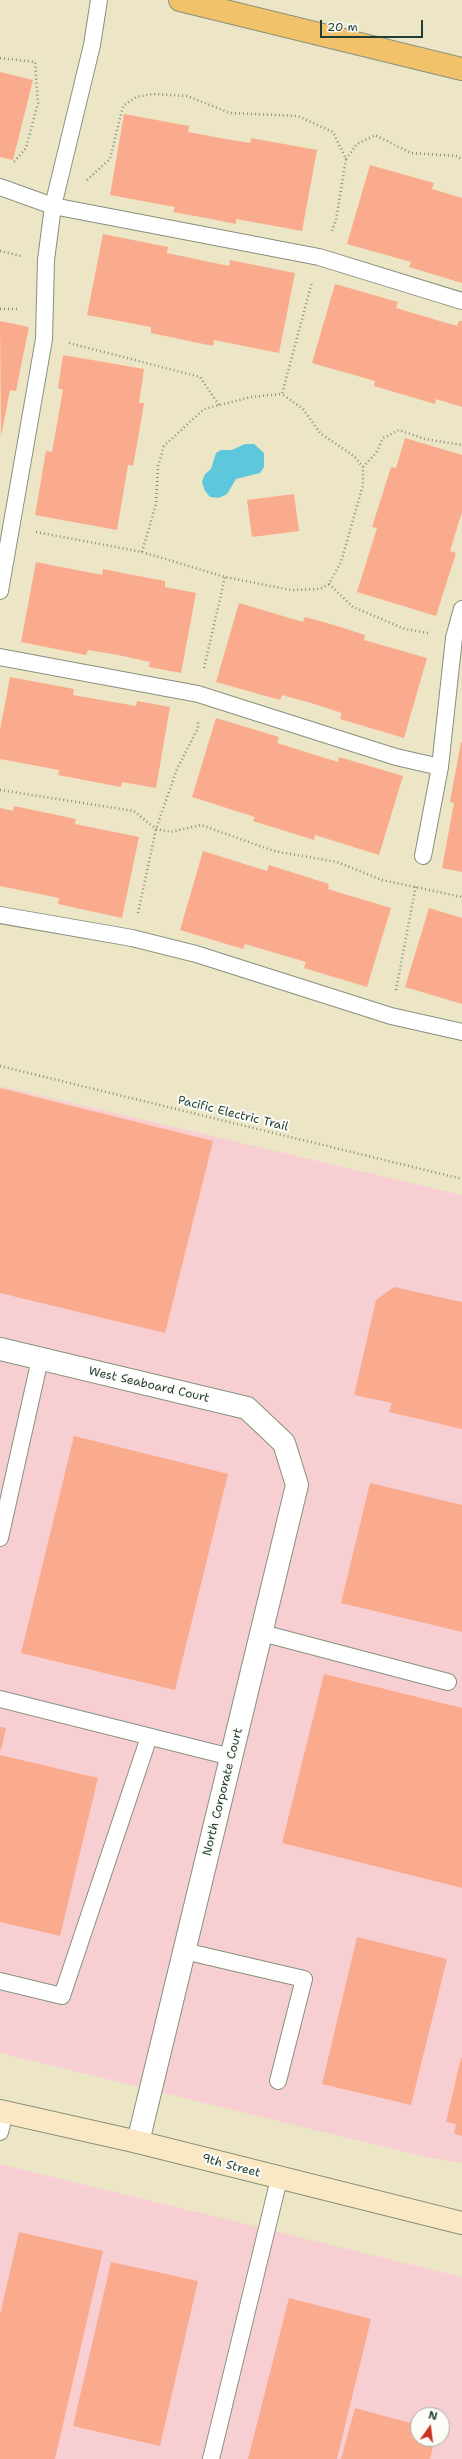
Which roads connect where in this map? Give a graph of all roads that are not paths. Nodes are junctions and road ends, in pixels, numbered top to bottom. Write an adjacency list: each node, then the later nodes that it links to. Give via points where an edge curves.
1 (99, 0): 5 (lane, via 92,45)
2 (180, 0): 3 (main road)
3 (462, 69)
4 (0, 187): 5 (lane)
5 (53, 206): 6 (lane, via 319,257); 7 (lane, via 46,260 44,339)
6 (462, 301)
7 (0, 591)
8 (462, 609): 10 (lane, via 454,638)
9 (0, 657): 10 (lane, via 198,694 396,757)
10 (440, 767): 11 (lane)
11 (424, 856)
12 (0, 915): 13 (lane, via 132,938 196,954 391,1016)
13 (462, 1032)
14 (0, 1350): 15 (street, West Seaboard Court)
15 (40, 1359): 16 (street, West Seaboard Court, via 247,1408); 17 (lane)
16 (284, 1443): 18 (street, North Corporate Court, via 298,1485)
17 (0, 1538)
18 (262, 1633): 19 (lane); 22 (street, North Corporate Court)
19 (448, 1682)
20 (0, 1700): 21 (lane)
21 (149, 1737): 22 (lane); 24 (lane, via 62,1996)
22 (231, 1757): 23 (street, North Corporate Court)
23 (184, 1951): 25 (lane, via 304,1979); 27 (street, North Corporate Court)
24 (0, 1981)
25 (278, 2081)
26 (2, 2118): 27 (street, 9th Street)
27 (138, 2142): 28 (street, 9th Street)
28 (278, 2179): 29 (street, 9th Street); 30 (lane)
29 (462, 2223)
30 (211, 2459)

